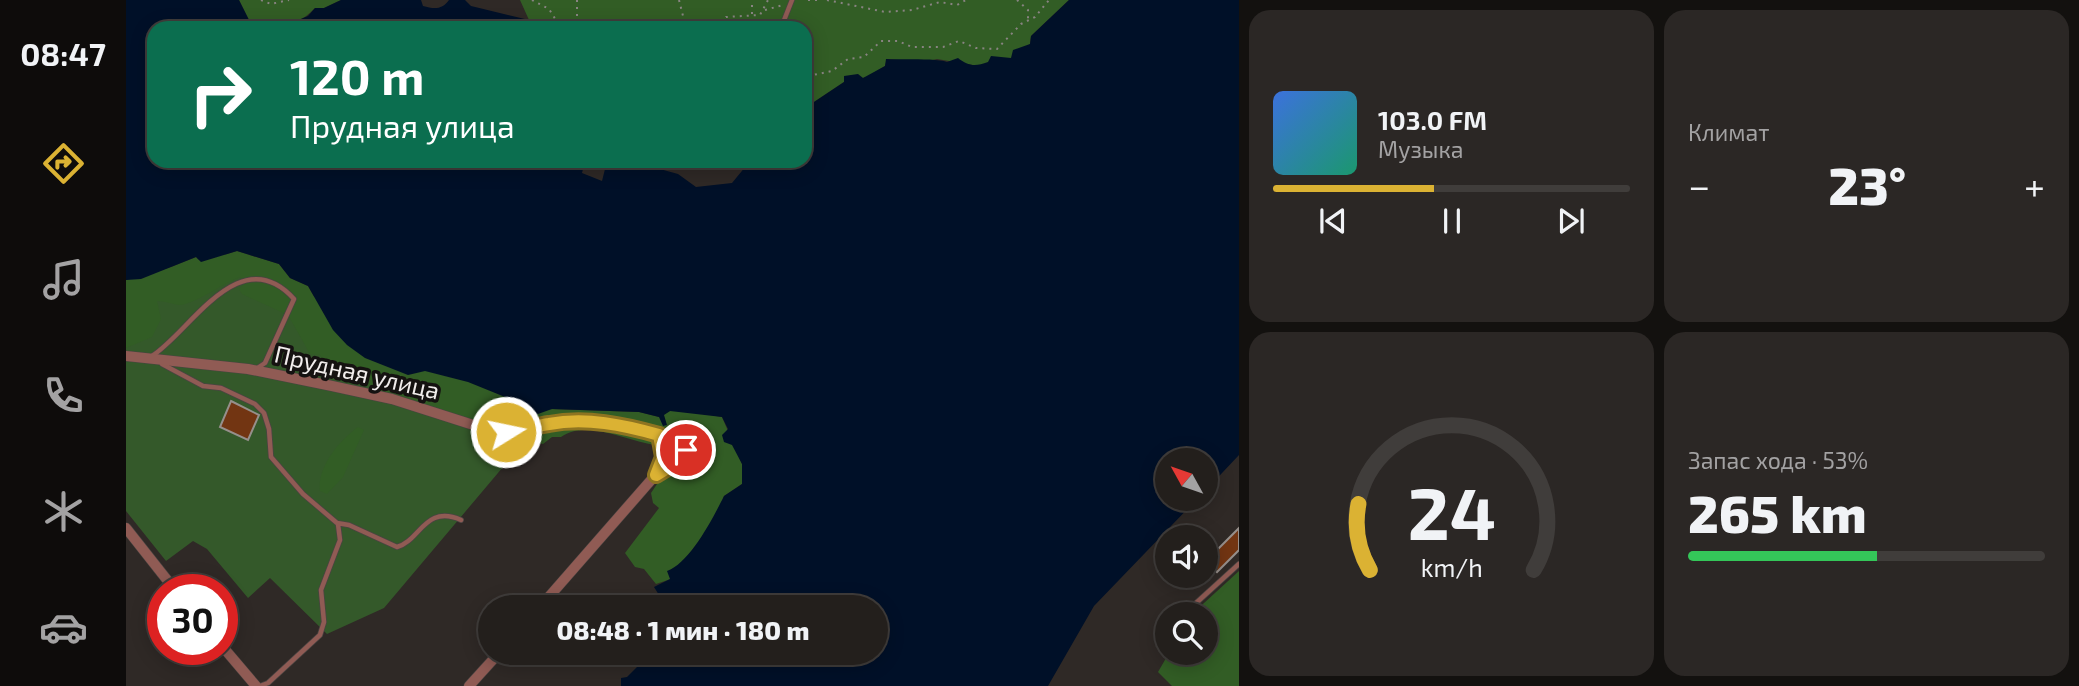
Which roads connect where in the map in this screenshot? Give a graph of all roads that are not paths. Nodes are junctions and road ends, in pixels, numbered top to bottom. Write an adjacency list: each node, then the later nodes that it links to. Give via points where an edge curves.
1 (791, 1): 2 (lane)
2 (784, 21)
3 (126, 356): 4 (street, Прудная улица)
4 (148, 358): 5 (street, Прудная улица); 5 (lane, via 209,300 238,285 266,281 294,299 265,363); 7 (lane, via 203,386 221,388 256,404 266,421 274,462)
5 (252, 370): 11 (street, Прудная улица, via 392,399 489,430 522,431 587,421 632,426 659,435 663,457 656,475)
6 (461, 520): 7 (lane, via 426,521 411,540 397,547 349,524)
7 (337, 523): 15 (lane, via 340,540 321,590 324,622 320,635 268,683)
8 (126, 528): 10 (street)
9 (1239, 564): 12 (lane)
10 (162, 574)
11 (551, 595)
12 (1197, 602)
13 (238, 664): 15 (street)
14 (488, 665): 16 (street)
15 (258, 686)
16 (469, 686)

